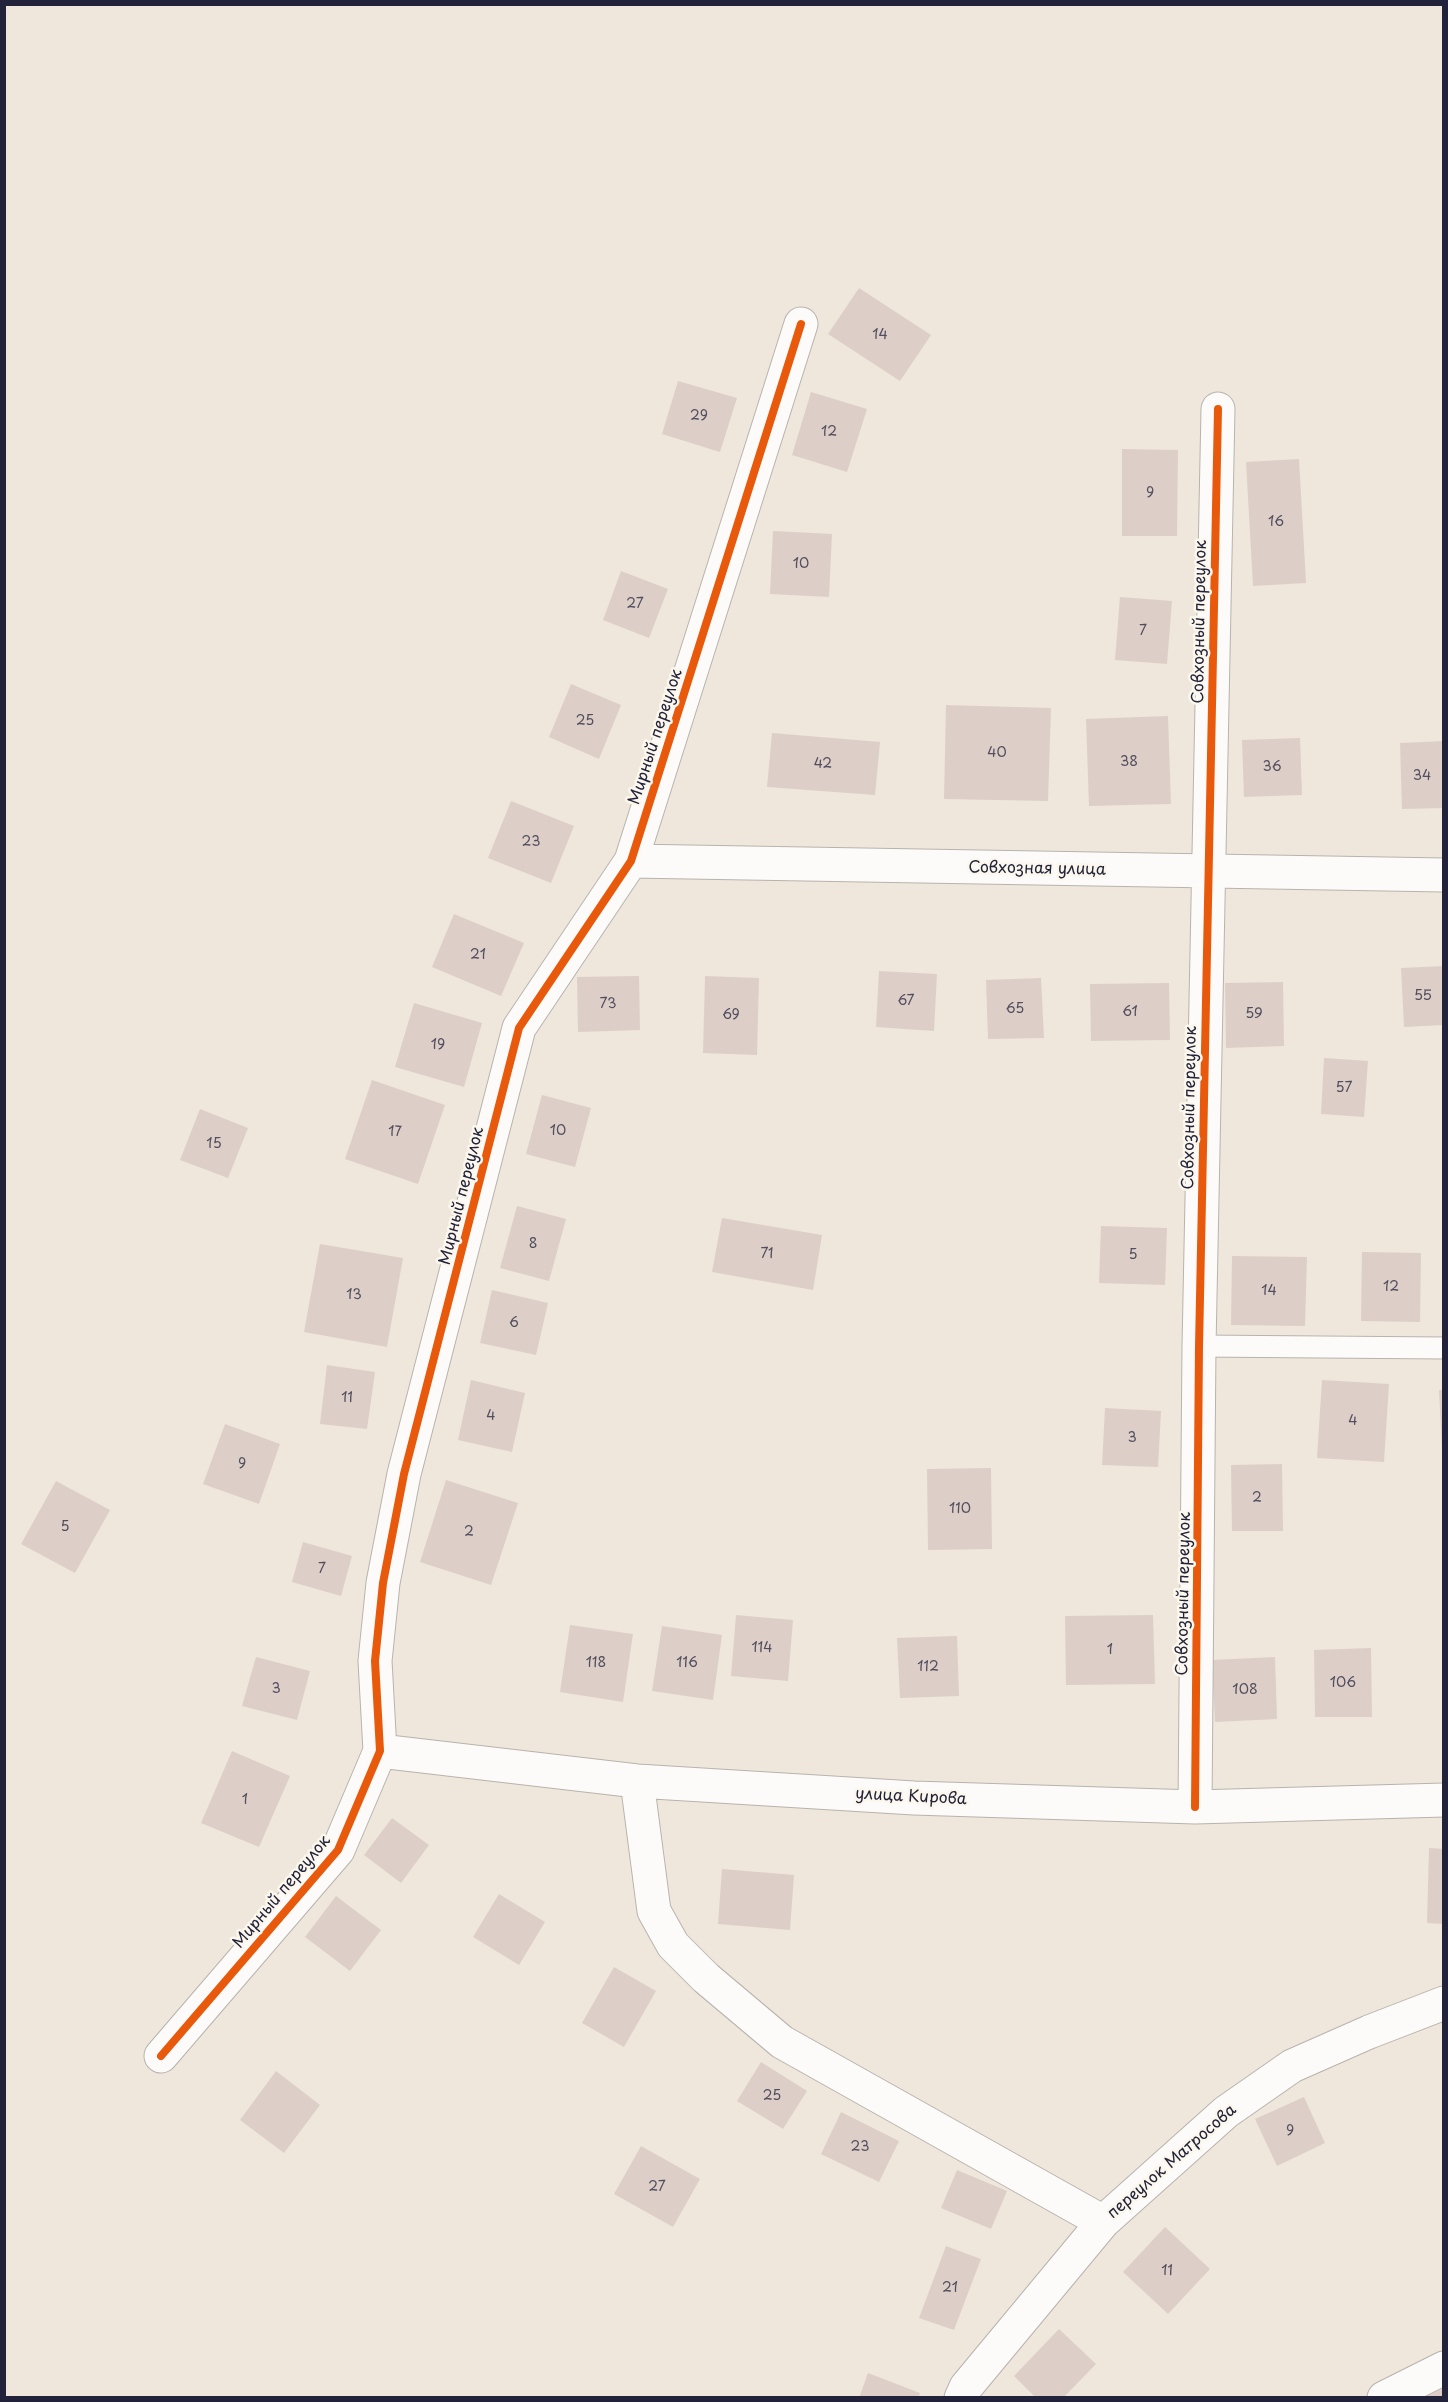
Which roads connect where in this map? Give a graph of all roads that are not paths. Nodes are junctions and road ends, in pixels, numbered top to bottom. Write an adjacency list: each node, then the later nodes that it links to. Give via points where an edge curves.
1 (801, 324): 3 (street, Мирный переулок)
2 (1218, 410): 4 (street, Совхозный переулок)
3 (631, 861): 4 (street, Совхозная улица); 8 (street, Мирный переулок, via 519,1028 404,1474 383,1583 375,1661)
4 (1207, 872): 5 (street, Совхозная улица); 6 (street, Совхозный переулок)
5 (1443, 875)
6 (1199, 1346): 7 (lane); 11 (street, Совхозный переулок)
7 (1443, 1348)
8 (380, 1751): 9 (street, улица Кирова); 13 (street, Мирный переулок, via 338,1850)
9 (637, 1781): 11 (street, улица Кирова, via 914,1798); 14 (street, via 654,1911 673,1946 706,1978 782,2042)
10 (1443, 1800): 11 (street, улица Кирова)
11 (1195, 1806)
12 (1443, 2003): 14 (street, переулок Матросова, via 1292,2066 1226,2112)
13 (161, 2056)
14 (1103, 2222): 16 (street, переулок Матросова)
15 (1443, 2368): 17 (street)
16 (961, 2397)
17 (1384, 2397)

